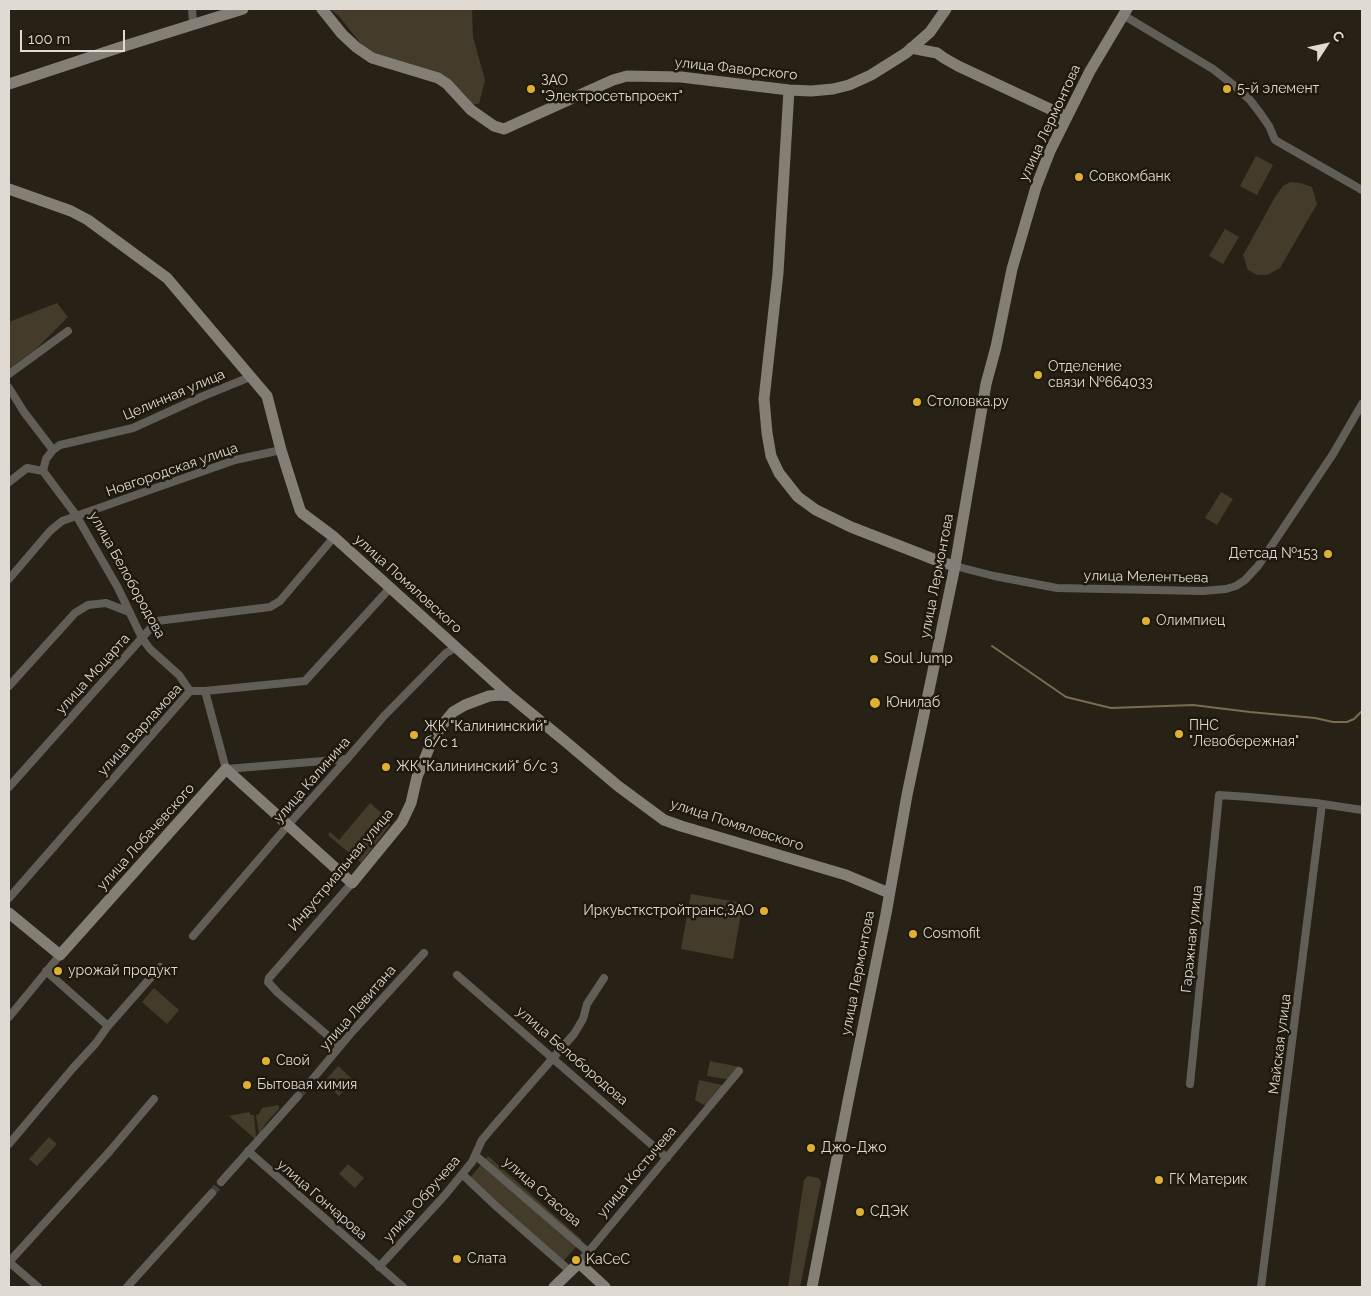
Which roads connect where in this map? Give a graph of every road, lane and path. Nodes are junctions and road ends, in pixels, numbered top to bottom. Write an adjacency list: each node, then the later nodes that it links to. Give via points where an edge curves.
1 (192, 9): 6 (street)
2 (243, 9): 6 (street)
3 (322, 9): 11 (street, улица Фаворского, via 342,34 372,58 438,78 471,110 504,129 627,76 681,77)
4 (946, 9): 7 (street, улица Фаворского)
5 (1125, 12): 12 (street, улица Лермонтова); 14 (street, via 1236,87 1260,113 1275,140)
6 (193, 24): 10 (street)
7 (930, 32): 8 (street, улица Фаворского); 9 (street)
8 (912, 48): 9 (street); 11 (street, улица Фаворского, via 871,75 849,85 811,91)
9 (937, 53): 12 (street)
10 (9, 84)
11 (789, 90): 26 (street, via 777,283 764,399 771,456 779,474 798,497 816,510 851,527)
12 (1067, 117): 26 (street, улица Лермонтова, via 1036,187 1014,263 986,384)
13 (9, 189): 17 (street, улица Помяловского, via 88,220 167,278)
14 (1362, 190)
15 (68, 331): 16 (street)
16 (9, 374)
17 (250, 377): 20 (street, Целинная улица, via 133,428 66,443); 21 (street, улица Помяловского, via 266,396)
18 (9, 388): 20 (street)
19 (1362, 404): 26 (street, улица Мелентьева, via 1256,570 1236,586 1203,591 1057,588)
20 (52, 450): 22 (street)
21 (281, 450): 24 (street, Новгородская улица, via 235,460); 25 (street, улица Помяловского, via 300,510)
22 (43, 471): 23 (street, via 28,468); 24 (street, улица Белобородова)
23 (9, 482)
24 (76, 515): 27 (street, Новгородская улица, via 50,531); 29 (street, улица Белобородова, via 118,588)
25 (334, 537): 28 (street, улица Помяловского); 30 (street, улица Моцарта, via 280,601 270,607 157,621)
26 (956, 566): 43 (street, улица Лермонтова, via 907,795)
27 (9, 579)
28 (390, 588): 31 (street, улица Помяловского); 34 (street, улица Варламова, via 305,681)
29 (128, 612): 30 (street, улица Белобородова); 32 (street, via 106,603 88,605 75,613)
30 (142, 638): 33 (street, улица Белобородова); 38 (street, улица Моцарта)
31 (456, 647): 35 (street, улица Помяловского); 36 (street, улица Калинина, via 432,666)
32 (9, 686)
33 (190, 691): 34 (street, улица Варламова); 44 (street, улица Варламова)
34 (206, 691): 37 (street)
35 (510, 696): 42 (street, Индустриальная улица, via 489,696 453,712 432,741 402,822); 43 (street, улица Помяловского, via 664,820 846,875)
36 (347, 760): 37 (street); 41 (street, улица Калинина)
37 (226, 769): 41 (street); 48 (street, улица Лобачевского)
38 (9, 787)
39 (1322, 804): 40 (street); 59 (street, Гаражная улица, via 1218,795); 80 (street, Майская улица)
40 (1362, 810)
41 (288, 825): 42 (street); 46 (street, улица Калинина)
42 (352, 884): 55 (street, Индустриальная улица, via 268,982)
43 (890, 893): 79 (street, улица Лермонтова)
44 (9, 898)
45 (9, 913): 48 (street)
46 (194, 936)
47 (424, 953): 55 (street, улица Левитана)
48 (60, 956): 50 (street, улица Лобачевского)
49 (160, 968): 54 (street)
50 (46, 971): 53 (street, улица Лобачевского); 54 (street)
51 (457, 975): 56 (street, улица Белобородова)
52 (604, 978): 56 (street, улица Обручева, via 587,1004 574,1034)
53 (9, 1017)
54 (108, 1026): 62 (street)
55 (340, 1046): 58 (street, улица Левитана)
56 (553, 1059): 64 (street, улица Обручева, via 482,1140); 65 (street, улица Белобородова)
57 (739, 1072): 65 (street, улица Костычева)
58 (311, 1081)
59 (1190, 1084)
60 (298, 1096): 63 (street)
61 (154, 1099): 70 (street)
62 (9, 1144)
63 (248, 1151): 67 (street); 72 (street, улица Гончарова)
64 (476, 1155): 66 (street, улица Обручева); 69 (street, улица Стасова)
65 (667, 1158): 69 (street, улица Костычева)
66 (462, 1174): 72 (street, улица Обручева); 73 (street)
67 (221, 1182)
68 (212, 1193): 75 (street)
69 (588, 1252): 71 (street, улица Костычева)
70 (9, 1262): 74 (street)
71 (579, 1263): 73 (street, улица Костычева); 78 (street)
72 (379, 1267): 76 (street, улица Гончарова)
73 (570, 1272): 77 (street, улица Костычева)
74 (38, 1287)
75 (127, 1287)
76 (403, 1287)
77 (554, 1287)
78 (605, 1287)
79 (812, 1287)
80 (1261, 1287)

